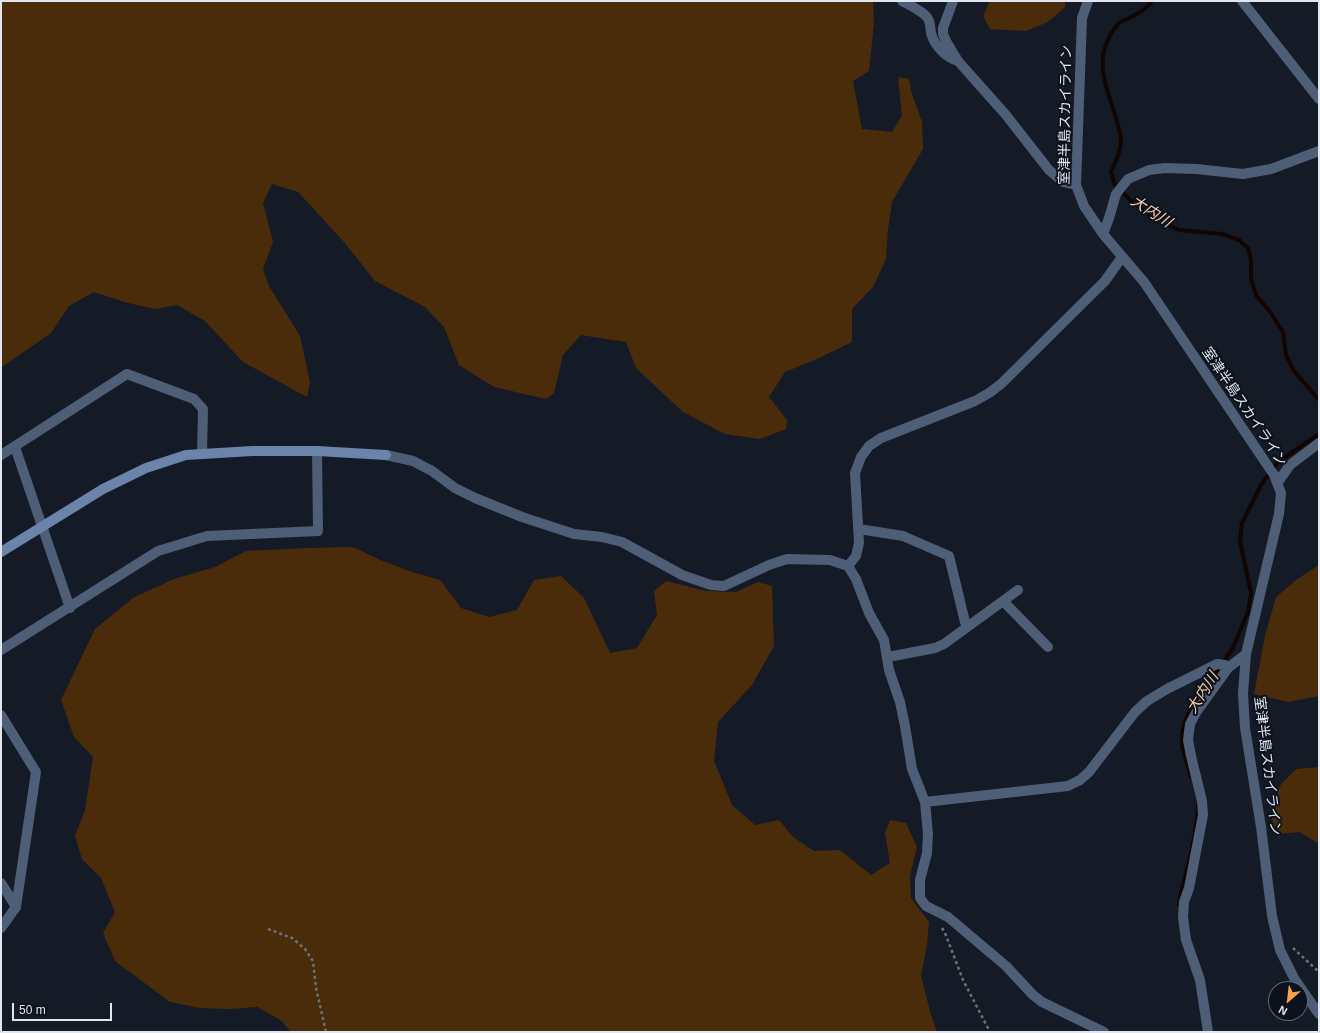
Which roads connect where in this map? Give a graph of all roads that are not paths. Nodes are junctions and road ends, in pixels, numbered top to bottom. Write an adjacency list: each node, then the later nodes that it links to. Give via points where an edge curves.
1 (902, 1): 5 (street, via 926,15 930,21 934,43 947,56)
2 (953, 1): 5 (street, via 943,34)
3 (1088, 1): 8 (street, 室津半島スカイライン, via 1082,18)
4 (1242, 1): 6 (street)
5 (958, 61): 8 (street, via 1006,115 1049,170 1063,182)
6 (1319, 99)
7 (1319, 151): 9 (street, via 1271,169 1243,174 1196,169 1149,170 1128,179 1116,194)
8 (1076, 185): 9 (street, 室津半島スカイライン, via 1084,206)
9 (1103, 234): 10 (street, 室津半島スカイライン)
10 (1122, 257): 16 (street, 室津半島スカイライン, via 1144,282); 18 (street, via 1105,281 989,393 881,438 869,446 861,457 855,473)
11 (1319, 443): 16 (street, via 1290,465)
12 (15, 447): 14 (street, via 127,374 194,400 203,409); 15 (street); 17 (street)
13 (317, 451): 14 (street); 20 (street, via 386,455 413,461 432,471 454,488 475,498 574,534 622,542 682,575 711,585 724,586 769,565 787,560 830,560); 23 (street, via 318,531 200,538 158,552)
14 (202, 454): 17 (street, via 146,468 103,489)
15 (1, 455)
16 (1278, 482): 27 (street, 室津半島スカイライン, via 1281,493 1279,514)
17 (43, 527): 19 (street); 23 (street)
18 (859, 529): 20 (street, via 856,556); 24 (street, via 903,536 949,556)
19 (1, 552)
20 (848, 566): 28 (street, via 884,640)
21 (1018, 590): 22 (street)
22 (1003, 601): 24 (street); 25 (street)
23 (70, 608): 26 (street)
24 (967, 627): 28 (street, via 935,648)
25 (1048, 648)
26 (1, 650)
27 (1246, 654): 29 (street); 35 (street, 室津半島スカイライン, via 1243,693 1245,728 1272,916 1280,950 1295,980)
28 (888, 657): 31 (street, via 889,670 900,702 912,769)
29 (1224, 665): 31 (street, via 1217,664 1147,701 1135,712 1089,772 1068,786); 37 (street, via 1190,724 1188,740 1203,814 1183,917 1186,940 1200,980)
30 (1, 715): 33 (street, via 36,772)
31 (925, 802): 36 (street, via 928,834 927,853 920,880 920,898 926,906 948,918 1006,966 1042,1002)
32 (1, 883): 33 (street)
33 (16, 907): 34 (street)
34 (1, 928)
35 (1319, 1014)
36 (1104, 1032)
37 (1208, 1032)

